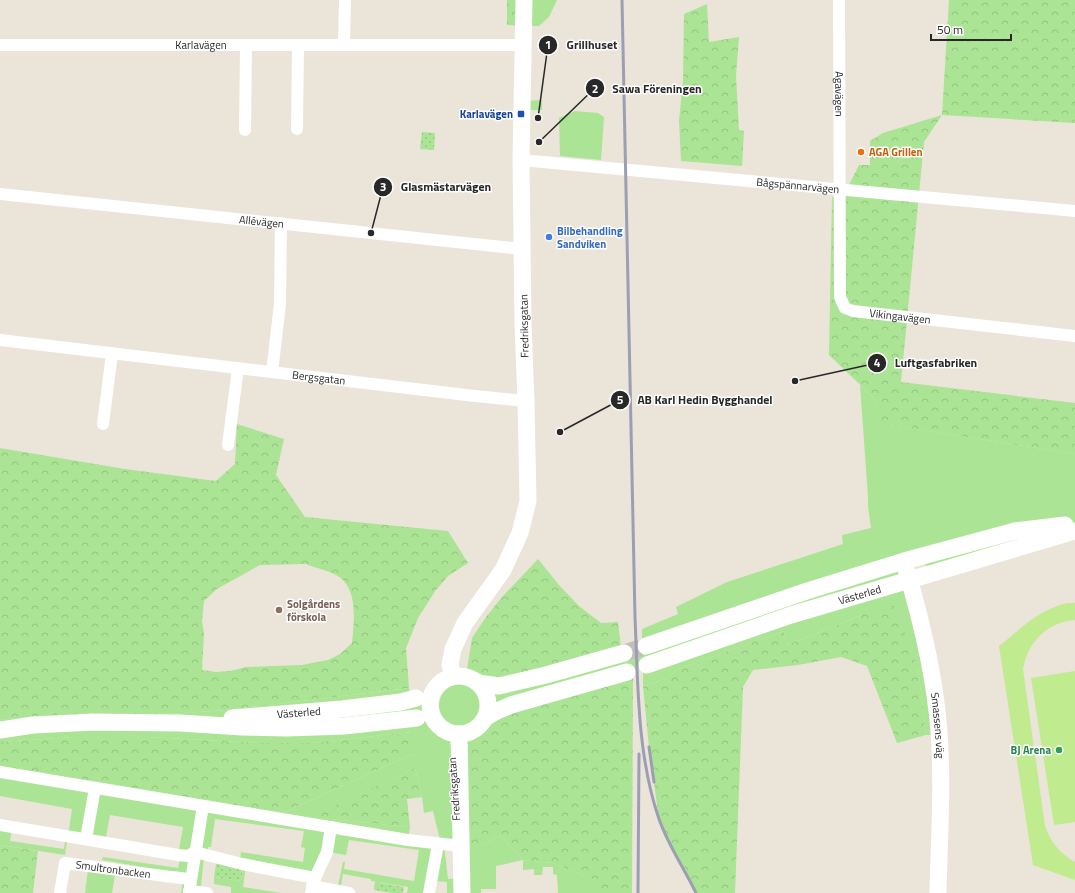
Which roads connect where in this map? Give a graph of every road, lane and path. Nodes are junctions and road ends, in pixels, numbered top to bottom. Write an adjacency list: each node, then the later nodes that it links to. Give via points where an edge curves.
1 (345, 0): 7 (street)
2 (524, 0): 8 (street, Fredriksgatan)
3 (839, 0): 12 (street, Agavägen)
4 (0, 45): 5 (street, Karlavägen)
5 (246, 45): 6 (street, Karlavägen); 10 (street)
6 (298, 45): 7 (street, Karlavägen); 9 (street)
7 (344, 45): 8 (street, Karlavägen)
8 (522, 45): 11 (street, Fredriksgatan)
9 (297, 129)
10 (245, 130)
11 (521, 160): 12 (street, Bågspännarvägen); 16 (street, Fredriksgatan)
12 (840, 189): 14 (street, Bågspännarvägen); 17 (street, Vikingavägen, via 840,297 846,308 853,311)
13 (0, 194): 15 (street, Allévägen)
14 (1075, 211)
15 (281, 223): 16 (street, Allévägen); 21 (street, via 280,304)
16 (522, 249): 22 (street, Fredriksgatan)
17 (1075, 336)
18 (0, 340): 19 (street, Bergsgatan)
19 (112, 354): 20 (street, Bergsgatan); 23 (street)
20 (238, 368): 21 (street, Bergsgatan); 24 (street)
21 (272, 372): 22 (street, Bergsgatan)
22 (526, 401): 33 (street, Fredriksgatan, via 528,501 520,533 503,570 460,633 450,665)
23 (103, 424)
24 (228, 445)
25 (1075, 524): 27 (street, Västerled, via 1016,531)
26 (1075, 531): 28 (street, Västerled)
27 (904, 561): 28 (street, Smassens väg); 29 (street, Västerled, via 807,590)
28 (909, 579): 31 (street, Västerled, via 791,615); 57 (street, Smassens väg, via 924,635 940,731)
29 (646, 646)
30 (624, 653): 34 (street, via 499,686)
31 (647, 665)
32 (627, 672): 36 (street, via 511,705)
33 (455, 676): 34 (street, via 466,676); 35 (street, via 440,683)
34 (478, 683): 36 (street, via 488,698)
35 (434, 690): 37 (street, via 430,704 431,713); 38 (street, Västerled, via 401,702)
36 (485, 718): 40 (street, via 475,729 467,733)
37 (424, 719): 38 (street, Västerled, via 287,728); 40 (street)
38 (180, 723): 39 (street, Västerled, via 74,722)
39 (0, 730)
40 (455, 733): 48 (street, Fredriksgatan, via 456,814)
41 (0, 772): 42 (street)
42 (95, 788): 43 (street); 46 (street)
43 (203, 806): 45 (street); 49 (street)
44 (0, 825): 46 (street)
45 (331, 827): 47 (street); 50 (street, via 327,852)
46 (86, 839): 49 (street, via 178,855 188,856)
47 (438, 844): 48 (street); 55 (street)
48 (461, 846): 56 (street, Fredriksgatan)
49 (196, 852): 50 (street); 51 (street)
50 (313, 886): 54 (street)
51 (190, 888): 52 (street, Smultronbacken, via 167,877 65,863); 53 (street, Smultronbacken)
52 (60, 893)
53 (207, 893)
54 (349, 893)
55 (429, 893)
56 (462, 893)
57 (938, 893)

